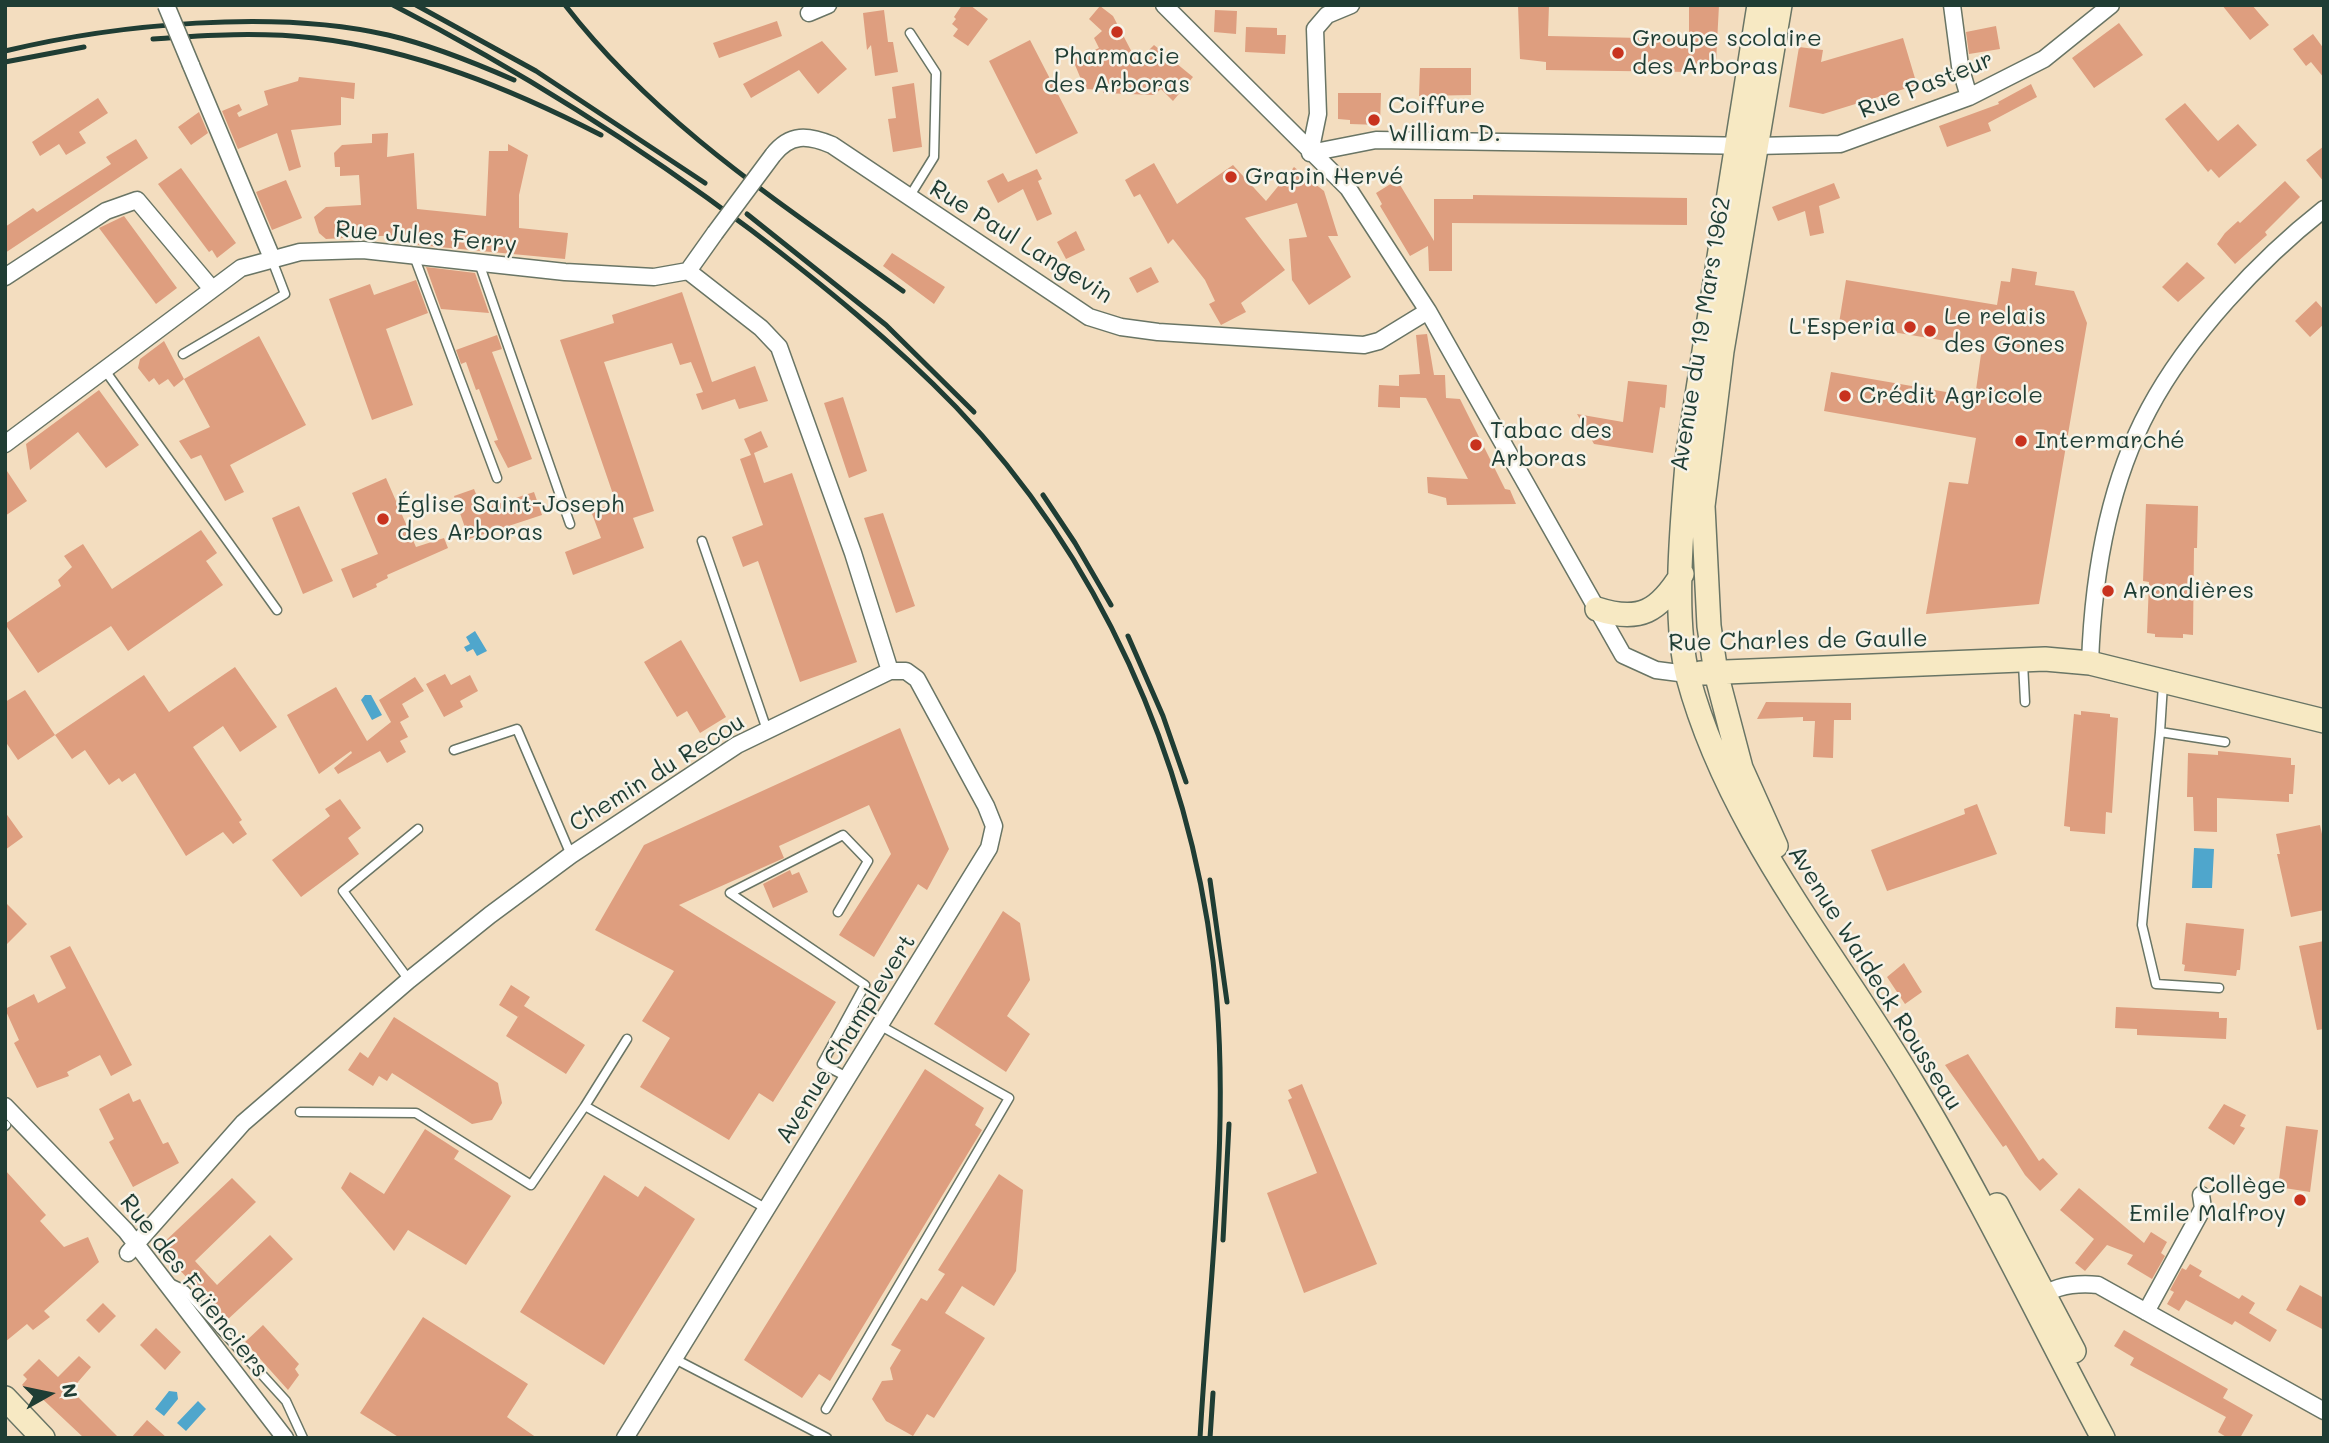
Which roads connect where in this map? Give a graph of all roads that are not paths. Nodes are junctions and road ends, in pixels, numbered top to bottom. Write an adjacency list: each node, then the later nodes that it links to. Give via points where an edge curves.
1 (166, 5): 17 (street, bridge)
2 (828, 5): 9 (street)
3 (1164, 5): 13 (street, Rue Charles de Gaulle)
4 (1351, 5): 13 (street, via 1327,15 1315,29 1318,114)
5 (1759, 5): 12 (main road, Avenue du 19 Mars 1962)
6 (1780, 5): 12 (main road, Avenue du 19 Mars 1962)
7 (1952, 5): 11 (street)
8 (2111, 5): 11 (street, Rue Pasteur, via 2044,59)
9 (809, 13)
10 (910, 33): 14 (lane, via 936,74 936,87 934,157)
11 (1969, 97): 12 (street, Rue Pasteur, via 1840,144)
12 (1746, 144): 13 (street, Rue Pasteur, via 1376,140); 29 (main road, Avenue du 19 Mars 1962, via 1688,452); 35 (main road, Avenue du 19 Mars 1962, via 1703,506)
13 (1310, 153): 22 (street, Rue Charles de Gaulle, via 1348,188)
14 (908, 198): 19 (street, Rue Paul Langevin, bridge, via 821,141 796,137 773,155); 22 (street, Rue Paul Langevin, via 1089,317 1121,327 1364,345 1380,341)
15 (2324, 209): 33 (street, via 2252,275 2198,336 2149,409 2120,476 2108,522)
16 (414, 256): 17 (street, Rue Jules Ferry, via 328,251); 18 (street, Rue Jules Ferry); 26 (lane)
17 (272, 258): 21 (street, Rue Jules Ferry, via 241,268); 23 (lane, via 285,294)
18 (479, 263): 19 (street, Rue Jules Ferry, via 654,277); 27 (lane)
19 (688, 271): 34 (street, via 779,347)
20 (5, 277): 21 (street, via 106,211 137,200)
21 (212, 289): 24 (street, Rue Jules Ferry)
22 (1429, 311): 30 (street, Rue Charles de Gaulle)
23 (183, 354)
24 (104, 369): 25 (street, Rue Jules Ferry); 31 (lane)
25 (5, 444)
26 (497, 478)
27 (570, 524)
28 (702, 541): 40 (lane)
29 (1682, 574): 30 (main road, via 1665,601 1650,609 1619,616); 36 (main road, Avenue du 19 Mars 1962)
30 (1597, 609): 36 (street, Rue Charles de Gaulle, via 1623,655 1656,670)
31 (277, 610)
32 (2023, 660): 33 (main road, Rue Charles de Gaulle); 35 (main road, Rue Charles de Gaulle); 38 (lane)
33 (2090, 663): 37 (main road, Rue Charles de Gaulle)
34 (890, 671): 40 (street, Chemin du Recou); 49 (street, Avenue Champlevert, via 906,671 917,679 994,826 989,848)
35 (1716, 673): 36 (main road, Rue Charles de Gaulle); 59 (main road, Avenue Waldeck Rousseau, via 1741,768 1801,900 1945,1110)
36 (1687, 674): 59 (main road, Avenue Waldeck Rousseau, via 1744,816 1914,1084)
37 (2163, 681): 39 (main road, Rue Charles de Gaulle); 41 (lane)
38 (2025, 702)
39 (2324, 721)
40 (766, 730): 45 (street, Chemin du Recou, via 737,744)
41 (2160, 732): 42 (lane); 48 (lane, via 2142,925 2156,984)
42 (2225, 742)
43 (454, 750): 45 (lane, via 517,729)
44 (418, 829): 47 (lane, via 343,891)
45 (571, 855): 47 (street, Chemin du Recou)
46 (838, 912): 51 (lane, via 868,861 843,835 730,893 865,985 822,1064)
47 (409, 980): 57 (street, Chemin du Recou, via 243,1123)
48 (2219, 988)
49 (881, 1026): 51 (street, Avenue Champlevert); 63 (lane, via 1009,1098)
50 (627, 1039): 53 (lane)
51 (849, 1078): 56 (street, Avenue Champlevert)
52 (5, 1106): 57 (street, Rue des Faïenciers)
53 (585, 1106): 54 (lane, via 531,1185 416,1113); 56 (lane)
54 (300, 1112)
55 (2201, 1195): 60 (street, via 2203,1208)
56 (767, 1209): 61 (street, Avenue Champlevert)
57 (132, 1248): 58 (street, Rue des Faïenciers)
58 (163, 1280): 66 (street, Rue des Faïenciers); 67 (lane, via 186,1290 286,1401)
59 (2038, 1299): 60 (street, via 2076,1283 2098,1285); 70 (main road); 71 (main road)
60 (2146, 1312): 64 (street)
61 (673, 1358): 68 (street, Avenue Champlevert); 69 (lane)
62 (5, 1398): 65 (main road)
63 (826, 1409)
64 (2324, 1411)
65 (43, 1438)
66 (285, 1438)
67 (303, 1438)
68 (625, 1438)
69 (827, 1438)
70 (2103, 1438)
71 (2118, 1438)

